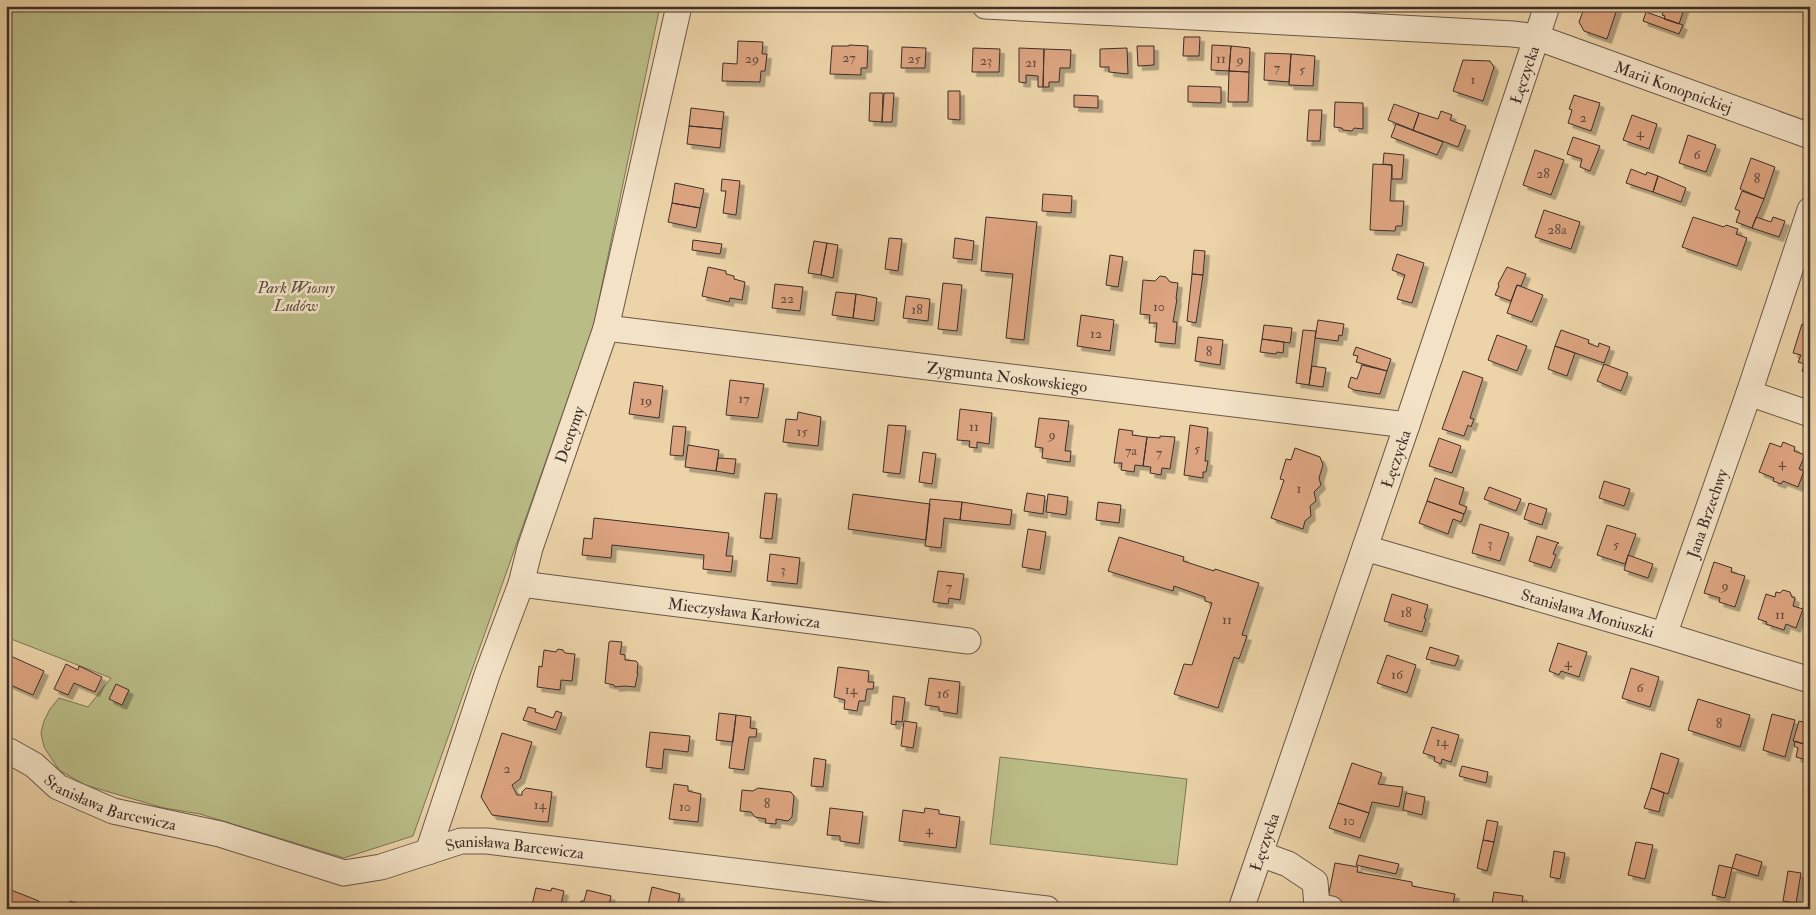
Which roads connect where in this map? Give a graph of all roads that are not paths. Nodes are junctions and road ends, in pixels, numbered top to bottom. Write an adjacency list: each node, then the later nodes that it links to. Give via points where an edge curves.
1 (679, 6): 7 (street, Deotymy)
2 (985, 6): 4 (street, Marii Konopnickiej)
3 (1547, 6): 4 (street, Łęczycka)
4 (1536, 37): 5 (street, Marii Konopnickiej); 10 (street, Łęczycka)
5 (1810, 136)
6 (1810, 210): 8 (street, Jana Brzechwy)
7 (606, 328): 10 (street, Zygmunta Noskowskiego); 12 (street, Deotymy, via 530,548)
8 (1750, 393): 9 (street); 13 (street, Jana Brzechwy)
9 (1810, 414)
10 (1407, 425): 11 (street, Łęczycka)
11 (1365, 548): 13 (street, Stanisława Moniuszki); 18 (street, Łęczycka)
12 (521, 584): 14 (street, Mieczysława Karłowicza); 17 (street, Deotymy)
13 (1664, 635): 15 (street, Stanisława Moniuszki)
14 (968, 641)
15 (1810, 680)
16 (8, 751): 17 (street, Stanisława Barcewicza, via 34,765 58,787 113,811 220,834 344,873 381,867)
17 (428, 852): 19 (street, Stanisława Barcewicza, via 461,841 487,841)
18 (1260, 854): 20 (street, Łęczycka); 21 (street, via 1288,864 1315,882 1317,906)
19 (1047, 909)
20 (1241, 909)
21 (1331, 909)

